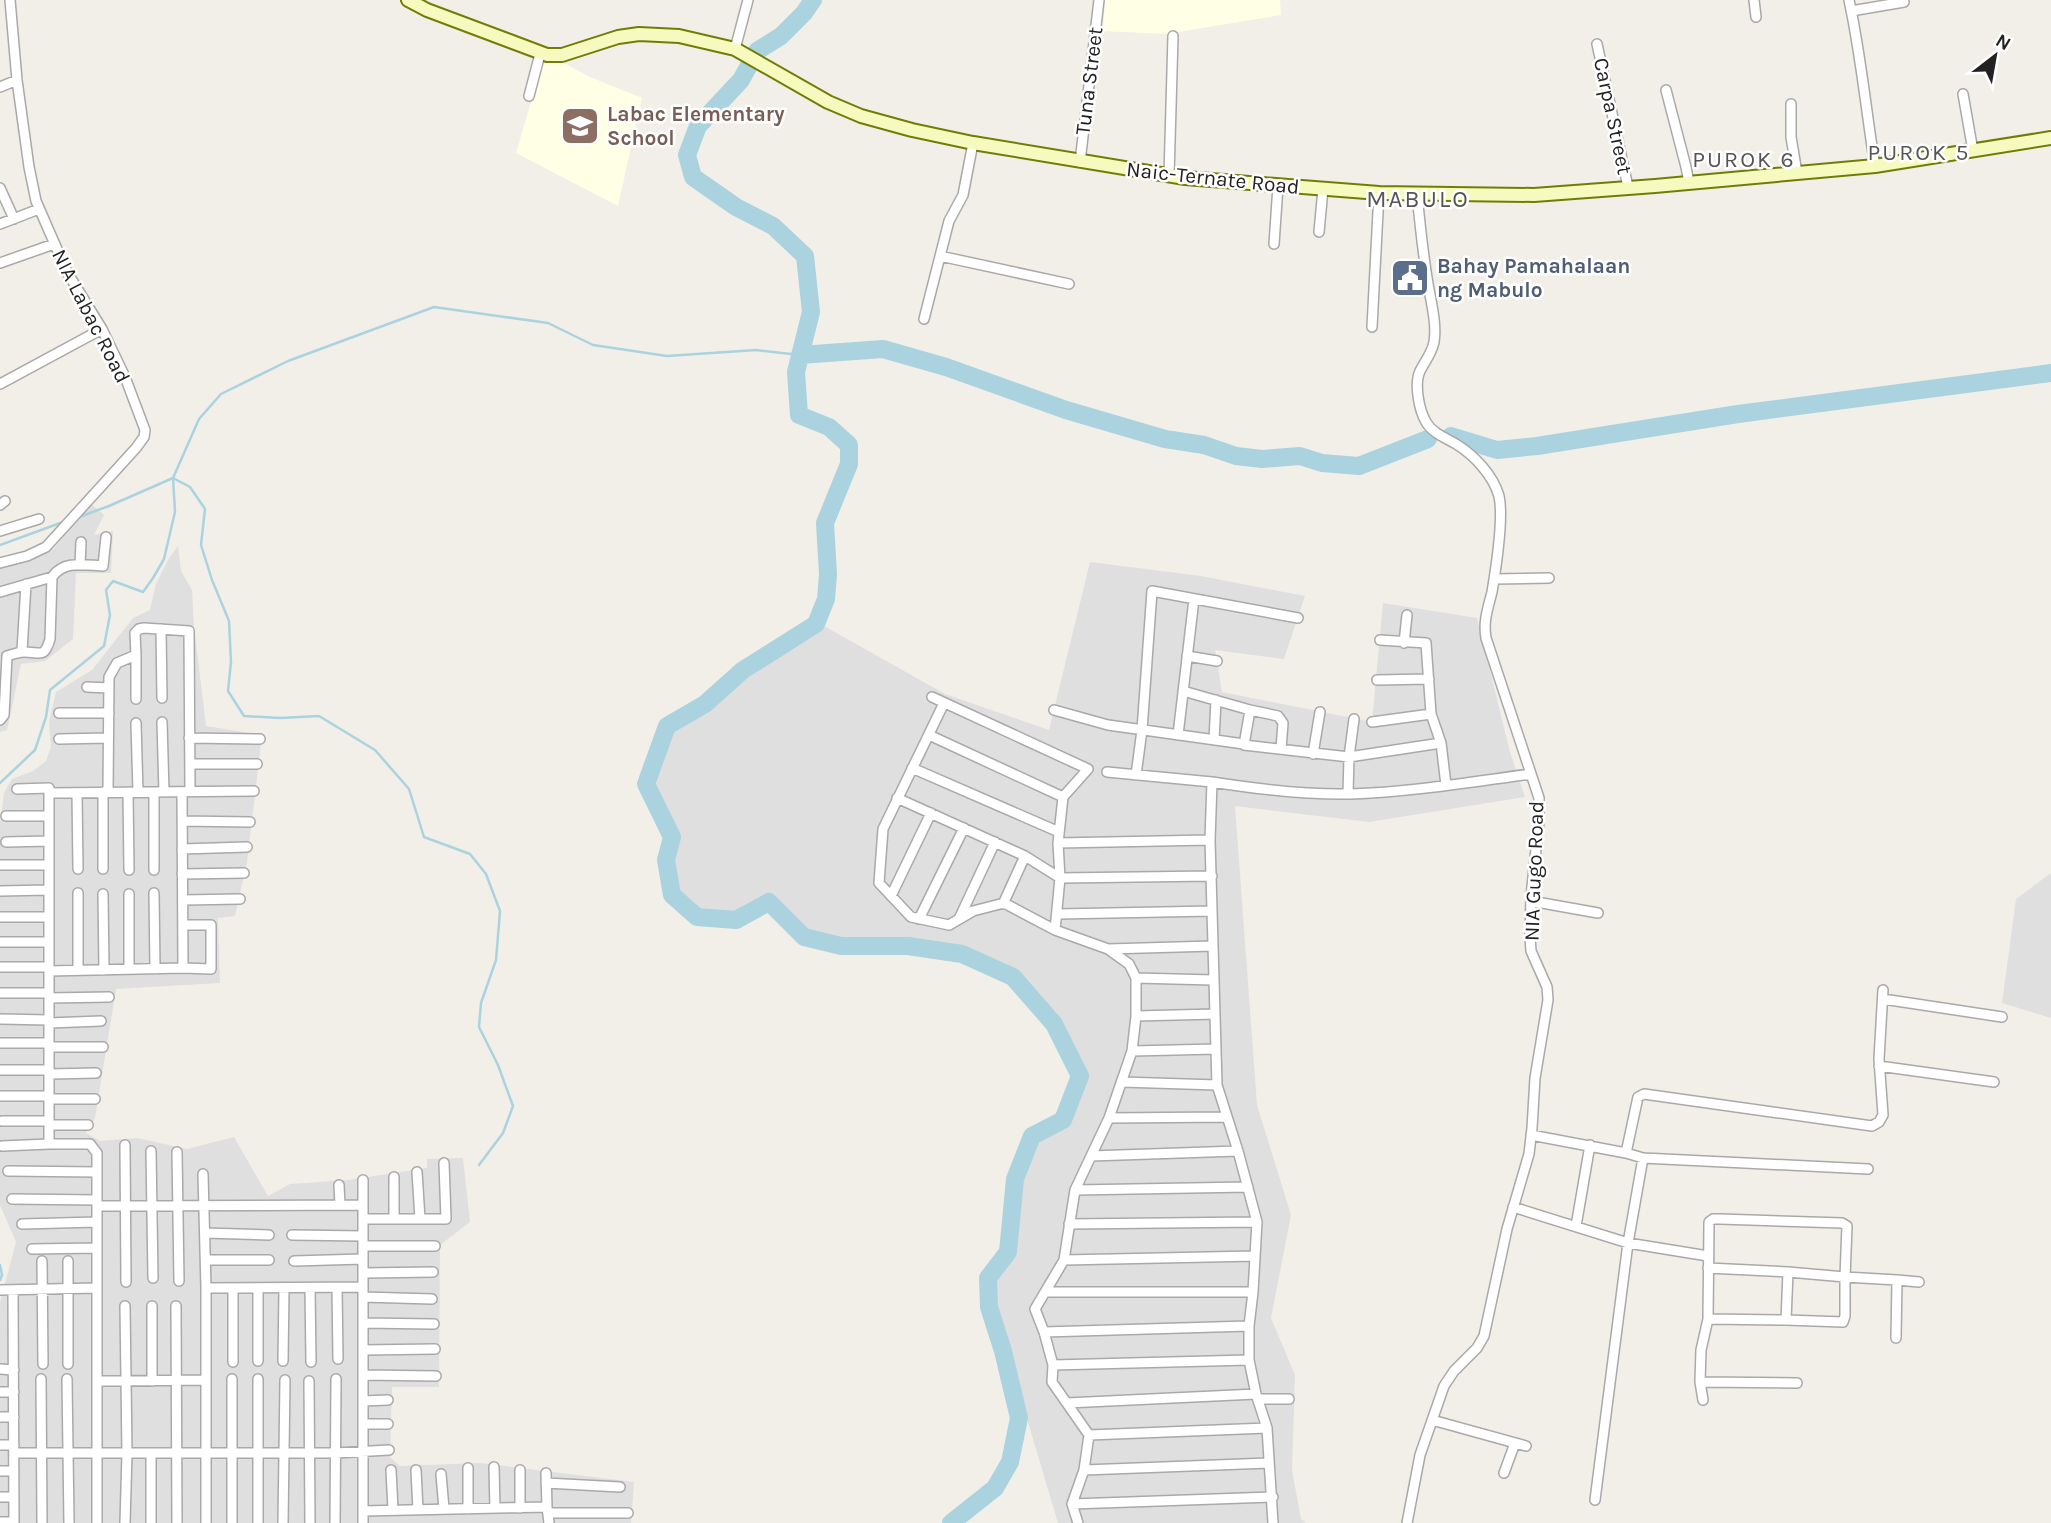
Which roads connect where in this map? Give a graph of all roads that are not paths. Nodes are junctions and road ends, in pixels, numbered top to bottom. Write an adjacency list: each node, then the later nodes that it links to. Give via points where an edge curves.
1 (10, 0): 14 (street, NIA Labac Road)
2 (408, 0): 13 (main road, Naic-Ternate Road)
3 (748, 0): 12 (street)
4 (1098, 0): 23 (street, Tuna Street)
5 (1754, 0): 9 (street)
6 (1849, 0): 8 (street)
7 (1903, 2): 8 (street)
8 (1852, 11): 24 (street)
9 (1756, 17)
10 (1173, 36): 26 (street)
11 (1597, 44): 29 (street, Carpa Street)
12 (734, 49): 13 (main road, Naic-Ternate Road, via 679,36 639,34 562,55); 21 (main road, Naic-Ternate Road, via 862,116)
13 (540, 54): 18 (street)
14 (18, 80): 15 (street); 34 (street, NIA Labac Road)
15 (0, 87)
16 (1666, 90): 27 (street)
17 (1963, 94): 22 (street)
18 (529, 96)
19 (1791, 104): 25 (street)
20 (2051, 138): 22 (main road, Naic-Ternate Road)
21 (973, 143): 23 (main road, Naic-Ternate Road); 40 (street, via 963,195 949,221)
22 (1973, 152): 24 (main road, Naic-Ternate Road)
23 (1080, 162): 26 (main road, Naic-Ternate Road)
24 (1875, 166): 25 (main road, Naic-Ternate Road)
25 (1797, 173): 27 (main road, Naic-Ternate Road)
26 (1169, 176): 28 (main road, Naic-Ternate Road)
27 (1689, 183): 29 (main road, Naic-Ternate Road)
28 (1278, 186): 31 (main road, Naic-Ternate Road); 39 (street)
29 (1628, 187): 33 (main road, Naic-Ternate Road, via 1534,195)
30 (0, 188): 35 (street)
31 (1323, 189): 32 (main road, Naic-Ternate Road); 37 (street)
32 (1380, 193): 33 (main road, Naic-Ternate Road); 44 (street)
33 (1417, 194): 55 (street, NIA Gugo Road, via 1434,325 1430,355 1417,383 1420,405 1426,424 1471,455 1497,491 1500,526)
34 (39, 209): 35 (street); 38 (street, NIA Labac Road)
35 (14, 219): 36 (street)
36 (0, 224)
37 (1319, 232)
38 (54, 244): 41 (street); 45 (street, NIA Labac Road)
39 (1274, 244)
40 (940, 256): 42 (street); 43 (street)
41 (0, 263)
42 (1069, 284)
43 (924, 320)
44 (1372, 327)
45 (102, 329): 46 (street); 51 (street, NIA Labac Road, via 125,377 144,437 46,547)
46 (0, 384)
47 (39, 519): 48 (street)
48 (0, 531)
49 (106, 537): 52 (street, via 103,566)
50 (81, 542): 52 (street)
51 (0, 563)
52 (80, 565): 53 (street, via 57,569)
53 (52, 577): 56 (street); 64 (street, via 47,647 40,654)
54 (1549, 578): 55 (street)
55 (1494, 579): 108 (street, NIA Gugo Road, via 1485,618 1486,638)
56 (26, 584): 57 (street); 64 (street)
57 (0, 592)
58 (1194, 599): 60 (street); 67 (street); 91 (street, via 1152,591)
59 (1407, 615): 63 (street)
60 (1298, 618)
61 (161, 629): 66 (street, via 144,628 135,633); 76 (street); 95 (street, via 189,631)
62 (1380, 640): 63 (street)
63 (1404, 643): 69 (street, via 1426,643)
64 (22, 651): 65 (street)
65 (4, 653): 72 (street)
66 (136, 655): 73 (street, via 117,663); 77 (street)
67 (1187, 656): 68 (street); 74 (street)
68 (1217, 661)
69 (1429, 679): 70 (street); 85 (street)
70 (1377, 680)
71 (87, 687): 73 (street)
72 (3, 688): 87 (street, via 4,715)
73 (109, 688): 84 (street)
74 (1183, 691): 78 (street); 93 (street)
75 (932, 697): 79 (street)
76 (162, 698)
77 (136, 699)
78 (1216, 700): 81 (street); 98 (street)
79 (944, 703): 92 (street); 122 (street, via 1088,769)
80 (1054, 710): 91 (street)
81 (1250, 710): 100 (street); 101 (street, via 1278,716 1283,723)
82 (1320, 712): 102 (street)
83 (59, 713): 84 (street)
84 (109, 713): 94 (street)
85 (1431, 714): 89 (street); 99 (street)
86 (1354, 719): 103 (street)
87 (0, 720)
88 (162, 722): 117 (street)
89 (1372, 722)
90 (136, 723): 116 (street)
91 (1142, 730): 93 (street); 109 (street)
92 (929, 735): 106 (street); 122 (street)
93 (1178, 735): 98 (street)
94 (108, 738): 96 (street); 114 (street)
95 (190, 738): 97 (street); 104 (street)
96 (58, 739)
97 (260, 739)
98 (1214, 740): 100 (street)
99 (1441, 743): 103 (street); 111 (street)
100 (1244, 744): 101 (street)
101 (1281, 749): 102 (street)
102 (1313, 754): 103 (street)
103 (1349, 757): 121 (street)
104 (190, 764): 105 (street); 118 (street)
105 (257, 764)
106 (912, 768): 123 (street); 130 (street)
107 (1107, 772): 109 (street)
108 (1531, 774): 111 (street); 158 (street, NIA Gugo Road, via 1540,808)
109 (1136, 775): 110 (street)
110 (1212, 782): 121 (street, via 1269,791); 132 (street)
111 (1446, 785): 121 (street)
112 (17, 789): 119 (street, via 49,788)
113 (254, 791): 118 (street)
114 (105, 792): 115 (street); 120 (street); 142 (street)
115 (128, 792): 116 (street); 143 (street)
116 (138, 792): 117 (street)
117 (159, 792): 118 (street); 144 (street)
118 (186, 792): 127 (street)
119 (49, 793): 120 (street); 126 (street)
120 (77, 793): 141 (street)
121 (1348, 794)
122 (1063, 797): 130 (street)
123 (897, 798): 124 (street); 155 (street, via 883,829 879,883)
124 (931, 813): 129 (street); 155 (street)
125 (6, 816): 126 (street)
126 (49, 816): 131 (street)
127 (182, 821): 128 (street); 137 (street)
128 (250, 822)
129 (964, 828): 134 (street); 165 (street)
130 (1059, 832): 135 (street)
131 (49, 841): 133 (street); 140 (street)
132 (1210, 841): 135 (street); 147 (street)
133 (6, 842)
134 (995, 842): 138 (street); 166 (street)
135 (1058, 843): 148 (street)
136 (247, 847): 137 (street)
137 (182, 849): 146 (street)
138 (1026, 856): 148 (street); 159 (street)
139 (1, 865): 140 (street)
140 (49, 865): 149 (street)
141 (78, 869)
142 (103, 869)
143 (129, 870)
144 (155, 870)
145 (244, 873): 146 (street)
146 (183, 874): 157 (street)
147 (1212, 876): 148 (street); 160 (street)
148 (1060, 878): 162 (street)
149 (49, 890): 150 (street); 164 (street)
150 (0, 891)
151 (78, 893): 178 (street)
152 (103, 894): 179 (street)
153 (129, 894): 176 (street)
154 (154, 894): 177 (street)
155 (891, 896): 165 (street, via 911,917)
156 (240, 899): 157 (street)
157 (183, 900): 167 (street)
158 (1531, 901): 161 (street); 211 (street, NIA Gugo Road, via 1531,951 1548,1000)
159 (1003, 904): 166 (street); 168 (street)
160 (1213, 911): 162 (street); 171 (street)
161 (1598, 913)
162 (1058, 914): 168 (street)
163 (0, 917): 164 (street)
164 (49, 917): 170 (street)
165 (919, 919): 166 (street, via 949,925)
166 (959, 919)
167 (183, 925): 174 (street); 174 (street, via 211,925 211,969)
168 (1055, 930): 172 (street)
169 (0, 942): 170 (street)
170 (49, 942): 175 (street)
171 (1213, 946): 172 (street); 181 (street)
172 (1108, 949): 180 (street, via 1129,964)
173 (0, 967): 175 (street)
174 (183, 968): 177 (street)
175 (49, 969): 178 (street); 183 (street)
176 (129, 969): 177 (street); 179 (street)
177 (155, 969)
178 (78, 970): 179 (street)
179 (104, 970)
180 (1136, 978): 181 (street); 186 (street)
181 (1213, 980): 185 (street)
182 (0, 993): 183 (street)
183 (49, 995): 184 (street); 189 (street)
184 (109, 998)
185 (1215, 1014): 186 (street); 194 (street)
186 (1136, 1016): 195 (street)
187 (2002, 1017): 196 (street, via 1883,994)
188 (0, 1019): 189 (street)
189 (49, 1021): 190 (street); 192 (street)
190 (101, 1021)
191 (0, 1043): 192 (street)
192 (49, 1045): 193 (street); 198 (street)
193 (103, 1047)
194 (1216, 1048): 195 (street); 202 (street)
195 (1132, 1051): 200 (street)
196 (1879, 1066): 201 (street); 219 (street, via 1883,1115 1872,1126 1644,1094 1638,1097)
197 (0, 1070): 198 (street)
198 (49, 1072): 199 (street); 204 (street)
199 (96, 1073)
200 (1122, 1082): 202 (street); 207 (street)
201 (1994, 1082)
202 (1217, 1085): 206 (street)
203 (0, 1096): 204 (street)
204 (49, 1098): 205 (street); 209 (street)
205 (95, 1099)
206 (1226, 1117): 207 (street); 217 (street)
207 (1109, 1118): 220 (street)
208 (2, 1121): 209 (street)
209 (49, 1123): 210 (street); 212 (street)
210 (88, 1125)
211 (1531, 1135): 214 (street); 241 (street, NIA Gugo Road)
212 (49, 1144): 215 (street); 225 (street, via 90,1144 97,1153)
213 (125, 1145): 237 (street)
214 (1590, 1145): 219 (street); 249 (street)
215 (2, 1146)
216 (150, 1151): 238 (street)
217 (1238, 1151): 220 (street); 231 (street)
218 (177, 1152): 239 (street)
219 (1626, 1153): 221 (street)
220 (1091, 1156): 232 (street)
221 (1643, 1158): 223 (street); 254 (street)
222 (444, 1163): 244 (street, via 446,1219)
223 (1868, 1169)
224 (8, 1171): 225 (street)
225 (97, 1172): 234 (street)
226 (418, 1172): 244 (street)
227 (203, 1174): 240 (street)
228 (394, 1177): 243 (street)
229 (363, 1180): 236 (street)
230 (339, 1185): 235 (street)
231 (1248, 1187): 232 (street); 246 (street)
232 (1074, 1190): 248 (street)
233 (12, 1199): 234 (street)
234 (97, 1203): 237 (street); 245 (street)
235 (340, 1205): 236 (street); 240 (street)
236 (363, 1205): 242 (street)
237 (126, 1206): 238 (street); 275 (street)
238 (153, 1206): 239 (street); 272 (street)
239 (178, 1206): 240 (street); 274 (street)
240 (204, 1206): 250 (street)
241 (1514, 1207): 249 (street); 341 (street, NIA Gugo Road, via 1484,1336 1444,1386)
242 (363, 1219): 243 (street); 253 (street)
243 (394, 1219): 244 (street)
244 (420, 1219)
245 (97, 1222): 247 (street); 256 (street)
246 (1257, 1223): 248 (street); 258 (street)
247 (22, 1224)
248 (1069, 1224): 263 (street)
249 (1576, 1226): 254 (street)
250 (205, 1233): 251 (street); 261 (street)
251 (270, 1235)
252 (292, 1235): 253 (street)
253 (363, 1241): 255 (street); 260 (street)
254 (1628, 1243): 259 (street); 381 (street)
255 (435, 1246)
256 (97, 1248): 257 (street); 278 (street)
257 (32, 1249)
258 (1255, 1256): 263 (street); 290 (street)
259 (1708, 1256): 267 (street); 271 (street, via 1709,1222 1713,1220 1842,1223 1847,1226)
260 (363, 1259): 266 (street); 270 (street)
261 (206, 1260): 262 (street); 279 (street)
262 (270, 1260)
263 (1064, 1260): 289 (street)
264 (42, 1261): 284 (street)
265 (68, 1261): 285 (street)
266 (293, 1261)
267 (1708, 1268): 269 (street); 295 (street)
268 (433, 1272): 270 (street)
269 (1788, 1272): 271 (street); 296 (street)
270 (363, 1273): 288 (street)
271 (1845, 1277): 273 (street); 296 (street, via 1844,1322)
272 (153, 1278)
273 (1896, 1280): 276 (street); 301 (street)
274 (179, 1281)
275 (126, 1282)
276 (1919, 1282)
277 (337, 1287): 283 (street); 288 (street); 304 (street)
278 (97, 1288): 285 (street); 325 (street)
279 (206, 1288): 280 (street); 323 (street)
280 (233, 1288): 281 (street); 308 (street)
281 (258, 1288): 282 (street); 306 (street)
282 (284, 1288): 283 (street); 307 (street)
283 (310, 1288): 309 (street)
284 (43, 1289): 285 (street); 287 (street); 310 (street)
285 (69, 1289): 311 (street)
286 (0, 1290): 287 (street)
287 (13, 1290): 314 (street)
288 (363, 1292): 291 (street); 297 (street)
289 (1045, 1292): 290 (street); 300 (street, via 1035,1309)
290 (1253, 1292): 299 (street)
291 (432, 1299)
292 (125, 1306): 326 (street)
293 (152, 1306): 327 (street)
294 (176, 1306): 322 (street)
295 (1708, 1319): 296 (street); 329 (street)
296 (1786, 1320)
297 (363, 1323): 298 (street); 303 (street)
298 (434, 1324)
299 (1249, 1326): 300 (street); 305 (street)
300 (1044, 1332): 312 (street)
301 (1896, 1338)
302 (436, 1349): 303 (street)
303 (363, 1350): 315 (street)
304 (338, 1359)
305 (1249, 1360): 312 (street); 333 (street)
306 (258, 1361)
307 (284, 1361)
308 (233, 1362)
309 (311, 1362)
310 (43, 1364)
311 (68, 1364)
312 (1053, 1365): 338 (street, via 1052,1382)
313 (0, 1369): 314 (street)
314 (14, 1370): 332 (street)
315 (363, 1375): 316 (street); 337 (street)
316 (436, 1376)
317 (41, 1379): 359 (street)
318 (67, 1379): 360 (street)
319 (232, 1379): 354 (street)
320 (258, 1379): 355 (street)
321 (336, 1379): 358 (street)
322 (177, 1380): 323 (street); 327 (street); 352 (street)
323 (206, 1380): 353 (street)
324 (285, 1380): 356 (street)
325 (97, 1381): 326 (street); 361 (street)
326 (126, 1381): 327 (street); 362 (street)
327 (152, 1381)
328 (309, 1381): 357 (street)
329 (1700, 1382): 330 (street); 336 (street)
330 (1797, 1383)
331 (0, 1392): 332 (street)
332 (14, 1392): 340 (street)
333 (1257, 1396): 334 (street); 338 (street); 344 (street)
334 (1289, 1399)
335 (388, 1400): 337 (street)
336 (1703, 1400)
337 (363, 1401): 342 (street)
338 (1067, 1403): 345 (street)
339 (0, 1417): 340 (street)
340 (14, 1417): 349 (street)
341 (1432, 1420): 346 (street); 409 (street, NIA Gugo Road)
342 (363, 1424): 343 (street); 351 (street)
343 (388, 1424)
344 (1267, 1428): 345 (street); 364 (street)
345 (1088, 1435): 367 (street)
346 (1515, 1443): 348 (street); 374 (street)
347 (0, 1445): 349 (street)
348 (1526, 1446)
349 (14, 1449): 359 (street); 372 (street)
350 (388, 1450): 351 (street)
351 (363, 1452): 358 (street); 389 (street)
352 (177, 1453): 353 (street); 363 (street); 399 (street)
353 (206, 1453): 354 (street); 400 (street)
354 (233, 1453): 355 (street); 401 (street)
355 (258, 1453): 356 (street); 402 (street)
356 (284, 1453): 357 (street); 403 (street)
357 (308, 1453): 358 (street); 404 (street)
358 (335, 1453): 405 (street)
359 (42, 1454): 360 (street); 392 (street)
360 (69, 1454): 361 (street); 395 (street)
361 (97, 1454): 362 (street); 396 (street)
362 (127, 1454): 363 (street); 397 (street)
363 (151, 1454): 398 (street)
364 (1269, 1463): 367 (street); 380 (street)
365 (494, 1467): 383 (street)
366 (468, 1468): 386 (street)
367 (1084, 1469): 382 (street)
368 (391, 1470): 387 (street)
369 (416, 1470): 388 (street)
370 (520, 1470): 384 (street)
371 (0, 1471): 372 (street)
372 (14, 1471): 379 (street)
373 (546, 1473): 376 (street)
374 (1504, 1473)
375 (442, 1474): 385 (street)
376 (546, 1483): 377 (street); 391 (street)
377 (620, 1487)
378 (0, 1497): 379 (street)
379 (14, 1497): 394 (street)
380 (1273, 1497): 382 (street); 408 (street)
381 (1595, 1500)
382 (1072, 1504): 407 (street)
383 (495, 1508): 384 (street); 386 (street)
384 (520, 1508): 391 (street)
385 (444, 1509): 386 (street); 388 (street)
386 (468, 1509)
387 (393, 1510): 388 (street); 389 (street)
388 (418, 1510)
389 (363, 1511): 406 (street)
390 (628, 1513): 391 (street)
391 (548, 1514)
392 (43, 1521)
393 (0, 1522): 394 (street)
394 (14, 1522)
395 (69, 1523)
396 (97, 1523)
397 (125, 1523)
398 (151, 1523)
399 (177, 1523)
400 (205, 1523)
401 (232, 1523)
402 (258, 1523)
403 (283, 1523)
404 (310, 1523)
405 (335, 1523)
406 (363, 1523)
407 (1078, 1523)
408 (1273, 1523)
409 (1407, 1523)

